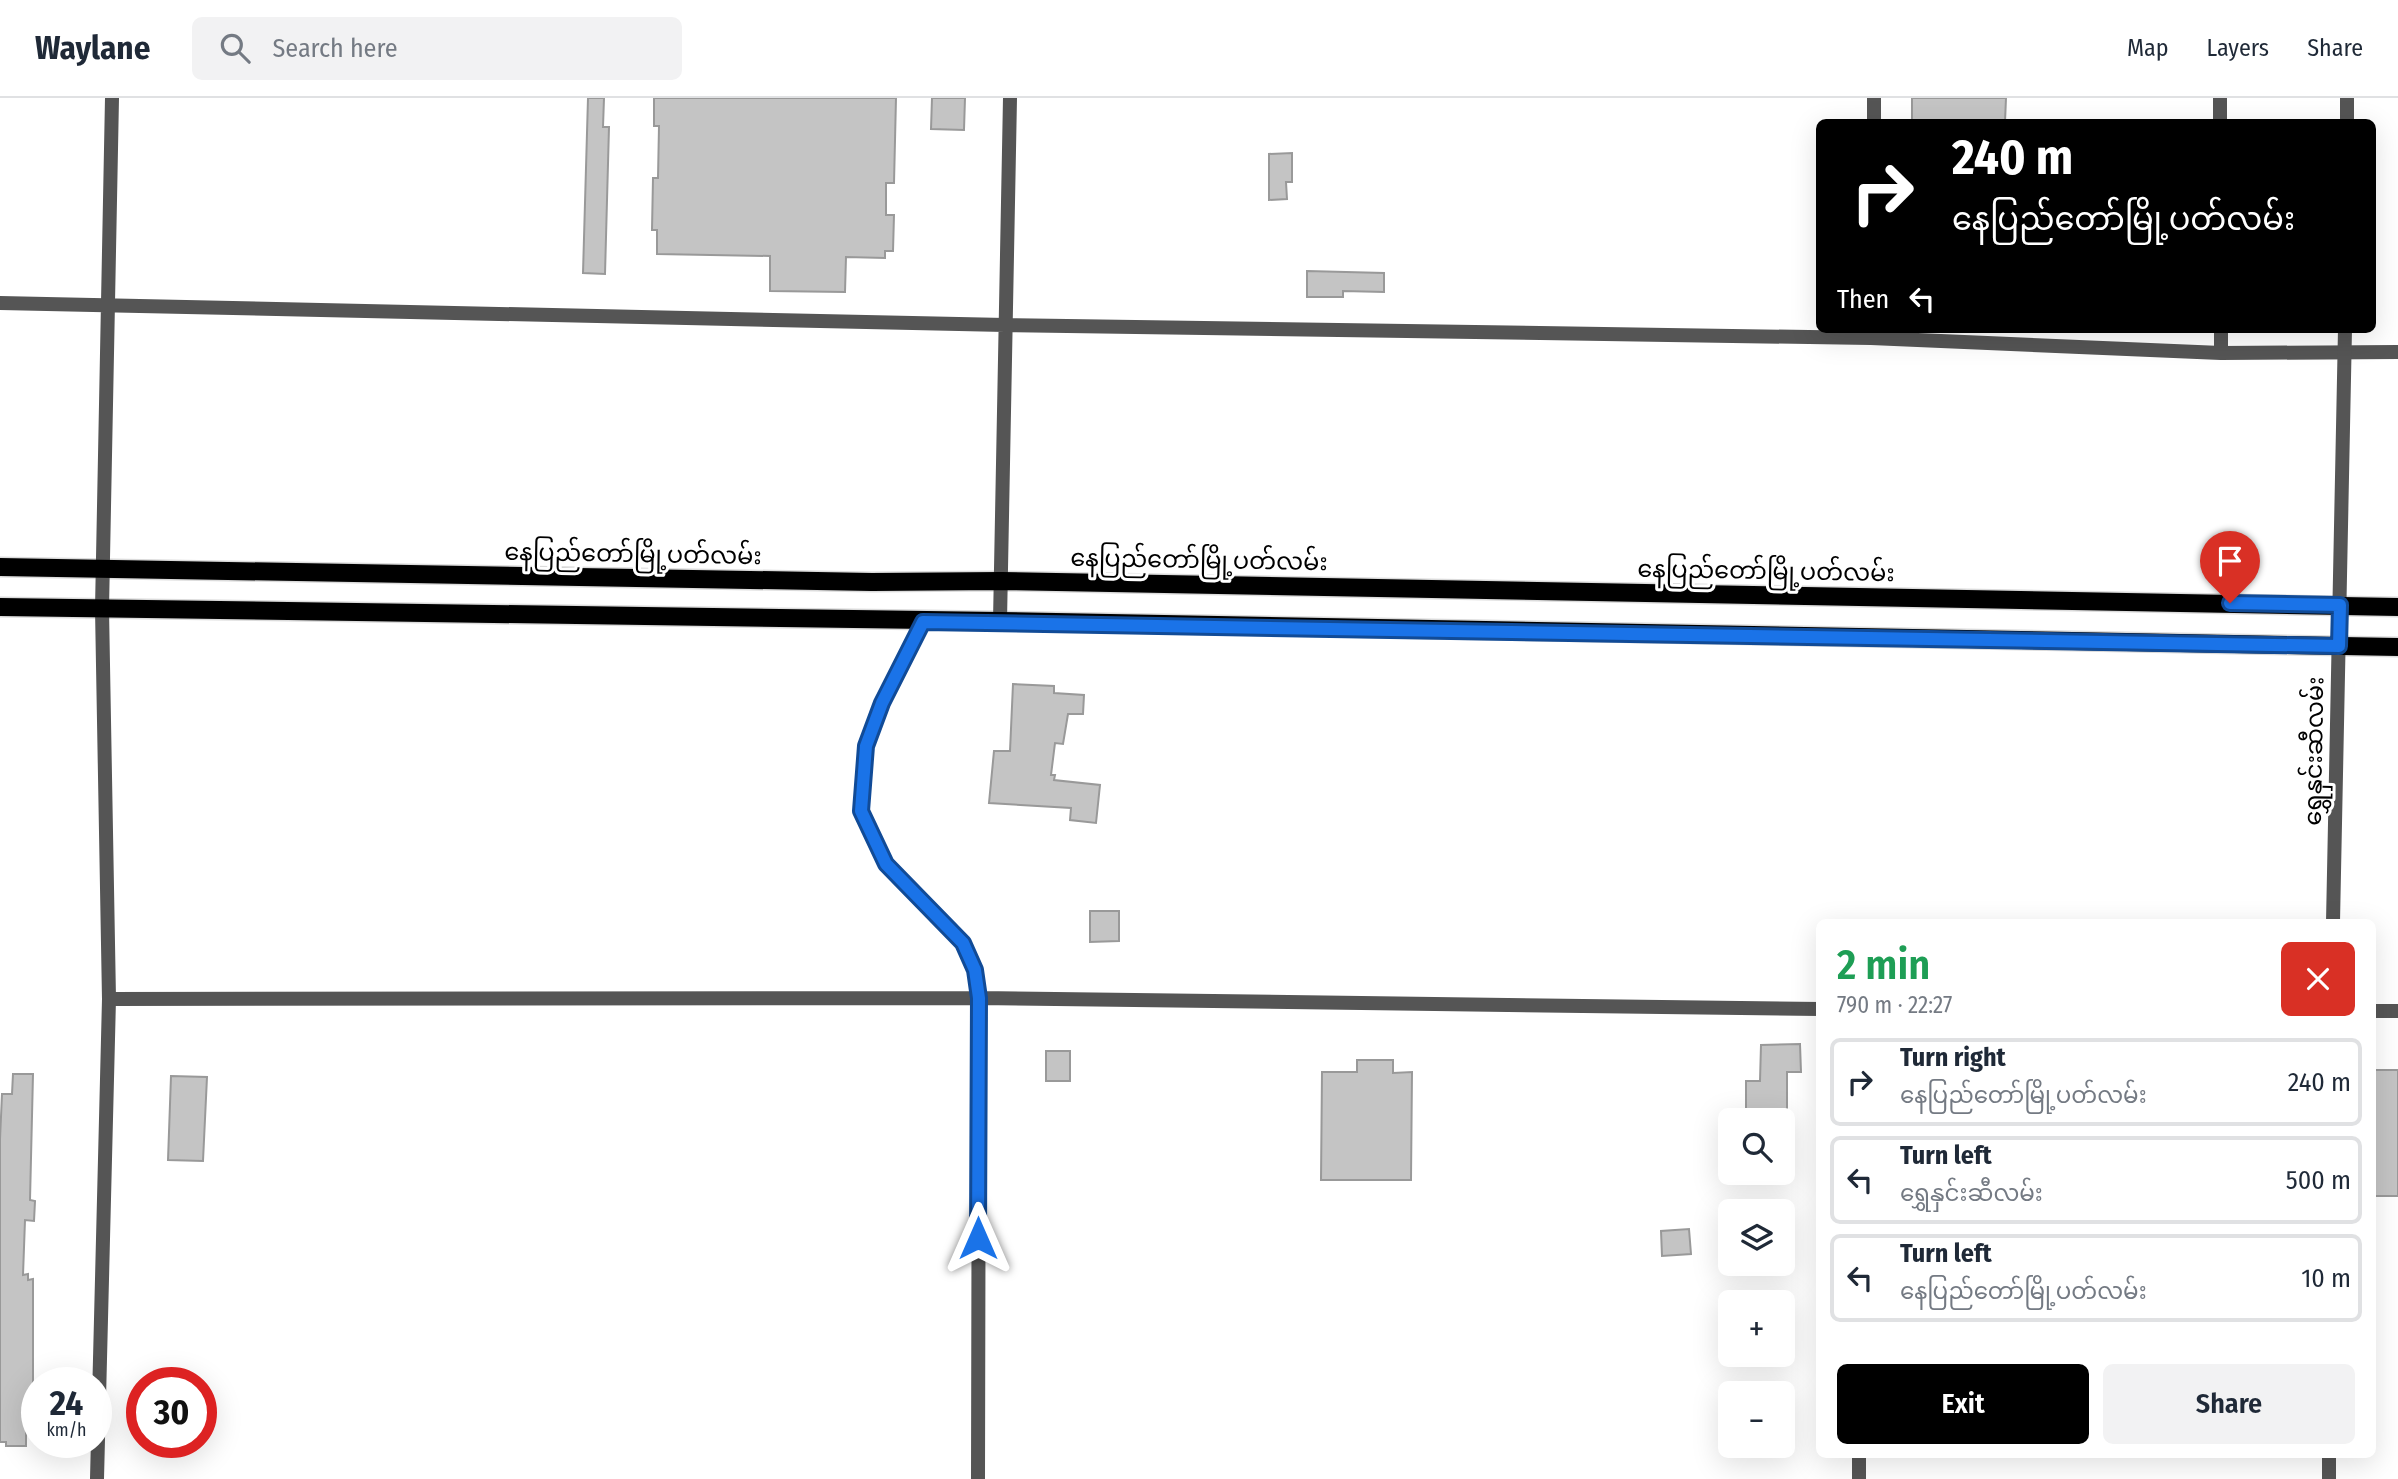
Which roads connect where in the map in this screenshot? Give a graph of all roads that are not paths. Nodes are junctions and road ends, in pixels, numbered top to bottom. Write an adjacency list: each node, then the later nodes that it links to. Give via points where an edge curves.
1 (112, 98): 10 (street)
2 (1010, 98): 11 (street)
3 (1874, 98): 6 (street)
4 (2220, 98): 7 (street)
5 (2347, 98): 8 (street)
6 (1874, 119)
7 (2220, 119)
8 (2347, 119)
9 (0, 303): 10 (street)
10 (108, 306): 11 (street); 20 (street)
11 (1005, 325): 12 (street); 21 (street)
12 (1816, 332)
13 (1871, 333): 18 (street)
14 (2221, 333): 18 (street)
15 (2345, 333): 16 (street, ရွှေနှင်းဆီလမ်း)
16 (2345, 351): 17 (street); 18 (street); 22 (street, ရွှေနှင်းဆီလမ်း)
17 (2398, 352)
18 (2221, 353)
19 (0, 567): 20 (main road, နေပြည်တော်မြို့ပတ်လမ်း)
20 (104, 568): 21 (main road, နေပြည်တော်မြို့ပတ်လမ်း); 25 (street)
21 (1001, 581): 22 (main road, နေပြည်တော်မြို့ပတ်လမ်း); 26 (street)
22 (2340, 605): 24 (main road, နေပြည်တော်မြို့ပတ်လမ်း); 28 (street, ရွှေနှင်းဆီလမ်း)
23 (0, 607): 25 (main road)
24 (2398, 607)
25 (102, 609): 27 (main road); 32 (street)
26 (1000, 621): 27 (main road); 28 (main road)
27 (923, 622): 31 (street, via 866,746 861,811 886,864 963,943 975,970)
28 (2339, 646): 29 (main road); 30 (street, ရွှေနှင်းဆီလမ်း)
29 (2398, 647)
30 (2333, 919)
31 (979, 998): 32 (street); 33 (street); 39 (street)
32 (109, 999): 38 (street)
33 (1816, 1009)
34 (2376, 1011): 35 (street)
35 (2398, 1011)
36 (1859, 1458): 40 (street)
37 (2329, 1458): 41 (street)
38 (97, 1479)
39 (978, 1479)
40 (1859, 1479)
41 (2329, 1479)

